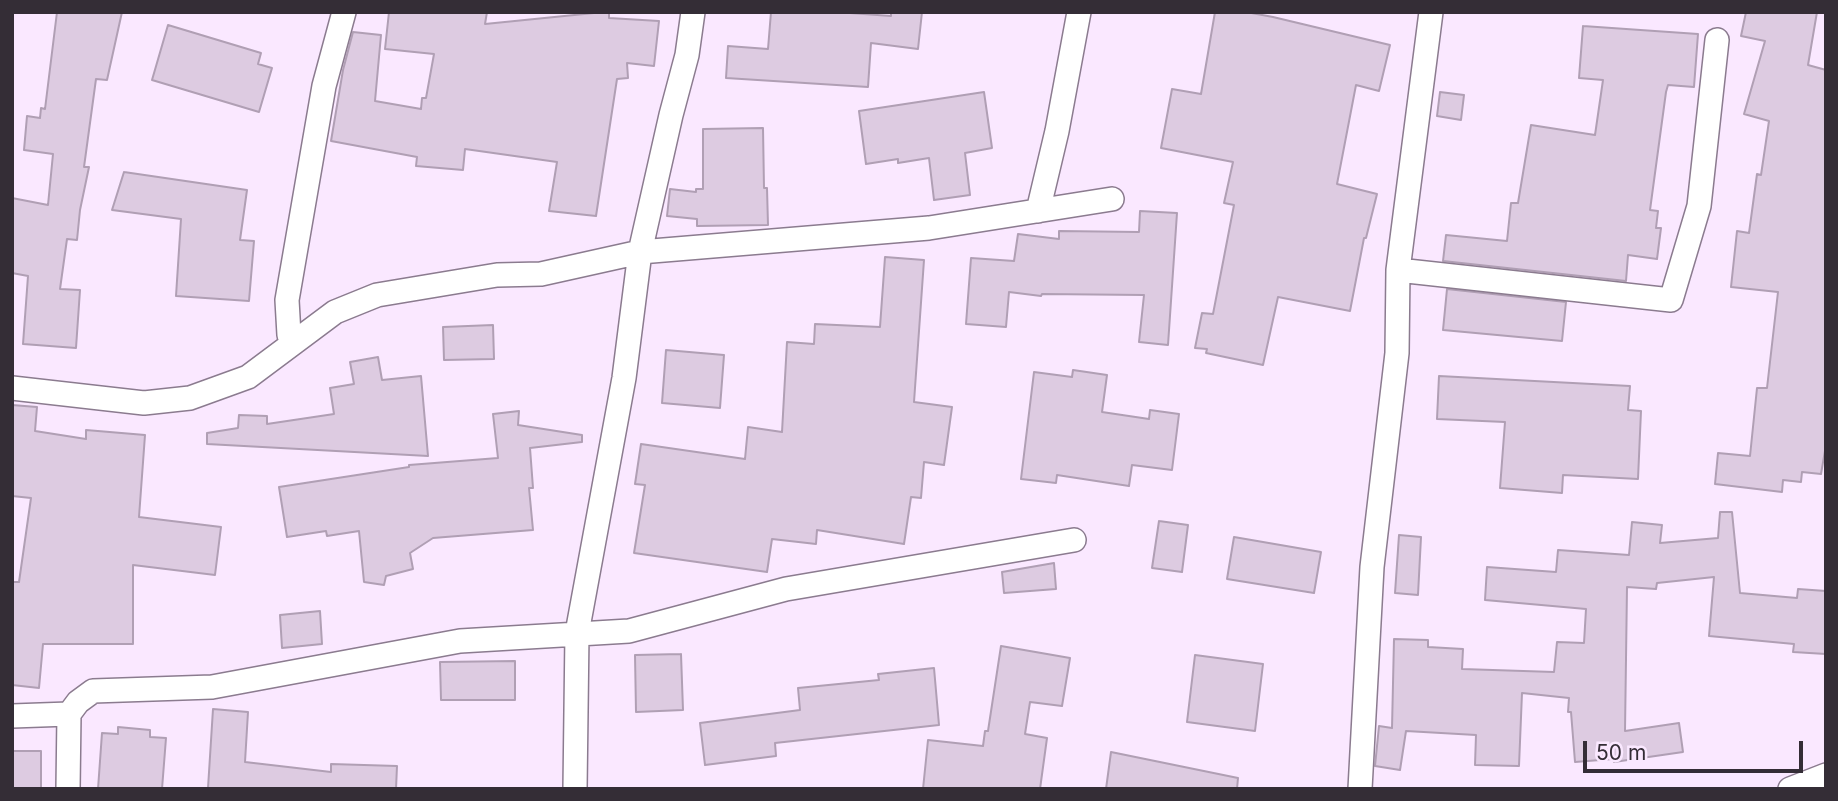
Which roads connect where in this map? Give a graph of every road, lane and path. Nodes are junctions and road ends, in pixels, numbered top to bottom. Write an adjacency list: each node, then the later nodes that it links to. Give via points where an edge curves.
1 (344, 12): 10 (street, via 324,86 286,300 289,335)
2 (693, 12): 8 (street)
3 (1079, 12): 7 (street)
4 (1431, 12): 9 (street)
5 (1717, 40): 9 (street, via 1699,206 1671,300)
6 (1112, 199): 7 (street)
7 (1038, 211): 8 (street, via 929,228)
8 (640, 252): 10 (street, via 541,274 497,275 377,295 335,312); 13 (street, via 624,377)
9 (1398, 270): 19 (street, via 1397,353 1372,567)
10 (300, 338): 11 (street, via 248,377 190,398 144,404)
11 (12, 388)
12 (1074, 540): 13 (street, via 786,589 629,631)
13 (577, 633): 14 (street, via 460,641 212,687 93,691); 18 (street)
14 (69, 714): 15 (street); 17 (street)
15 (12, 716)
16 (1826, 775): 20 (street)
17 (68, 789)
18 (575, 789)
19 (1360, 789)
20 (1790, 789)

